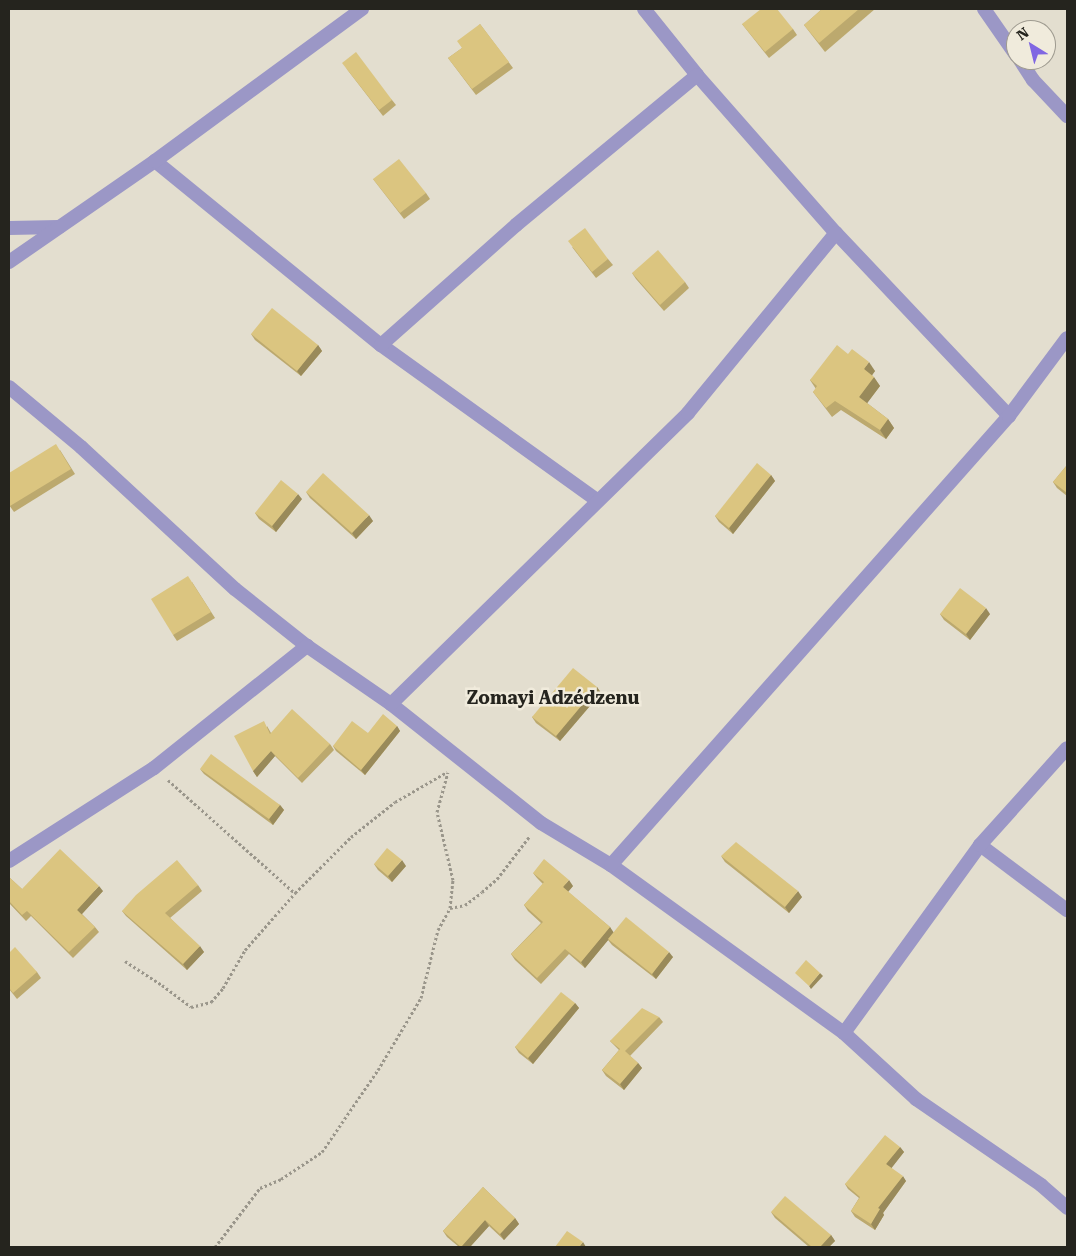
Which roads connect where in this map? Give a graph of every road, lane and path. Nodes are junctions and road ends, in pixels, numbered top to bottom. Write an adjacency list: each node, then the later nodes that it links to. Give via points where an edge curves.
1 (362, 9): 4 (street)
2 (644, 9): 7 (street)
3 (984, 9): 5 (street)
4 (350, 13): 9 (street)
5 (1006, 41)
6 (1027, 70): 8 (street)
7 (697, 75): 12 (street); 15 (street, via 516,225)
8 (1067, 116)
9 (155, 160): 11 (street); 15 (street)
10 (9, 228): 11 (street)
11 (60, 228): 13 (street)
12 (836, 234): 17 (street); 18 (street, via 688,413)
13 (9, 262)
14 (1067, 338): 17 (street)
15 (381, 345): 18 (street)
16 (9, 387): 19 (street, via 236,589)
17 (1009, 416): 26 (street)
18 (597, 500): 20 (street)
19 (307, 646): 20 (street); 22 (street)
20 (391, 704): 23 (street)
21 (1067, 748): 24 (street)
22 (154, 768): 25 (street); 27 (path)
23 (541, 823): 26 (street); 28 (path, via 497,879 465,905)
24 (980, 845): 29 (street); 31 (street)
25 (9, 861)
26 (611, 865): 31 (street)
27 (295, 893): 28 (path, via 351,837 395,802 448,772 437,812 453,880); 30 (path, via 245,950 211,1002 191,1007)
28 (450, 908): 33 (path, via 438,930 421,998 378,1070 322,1152 260,1188)
29 (1067, 910)
30 (125, 962)
31 (844, 1033): 32 (street, via 916,1099 1041,1185)
32 (1067, 1208)
33 (215, 1247)

